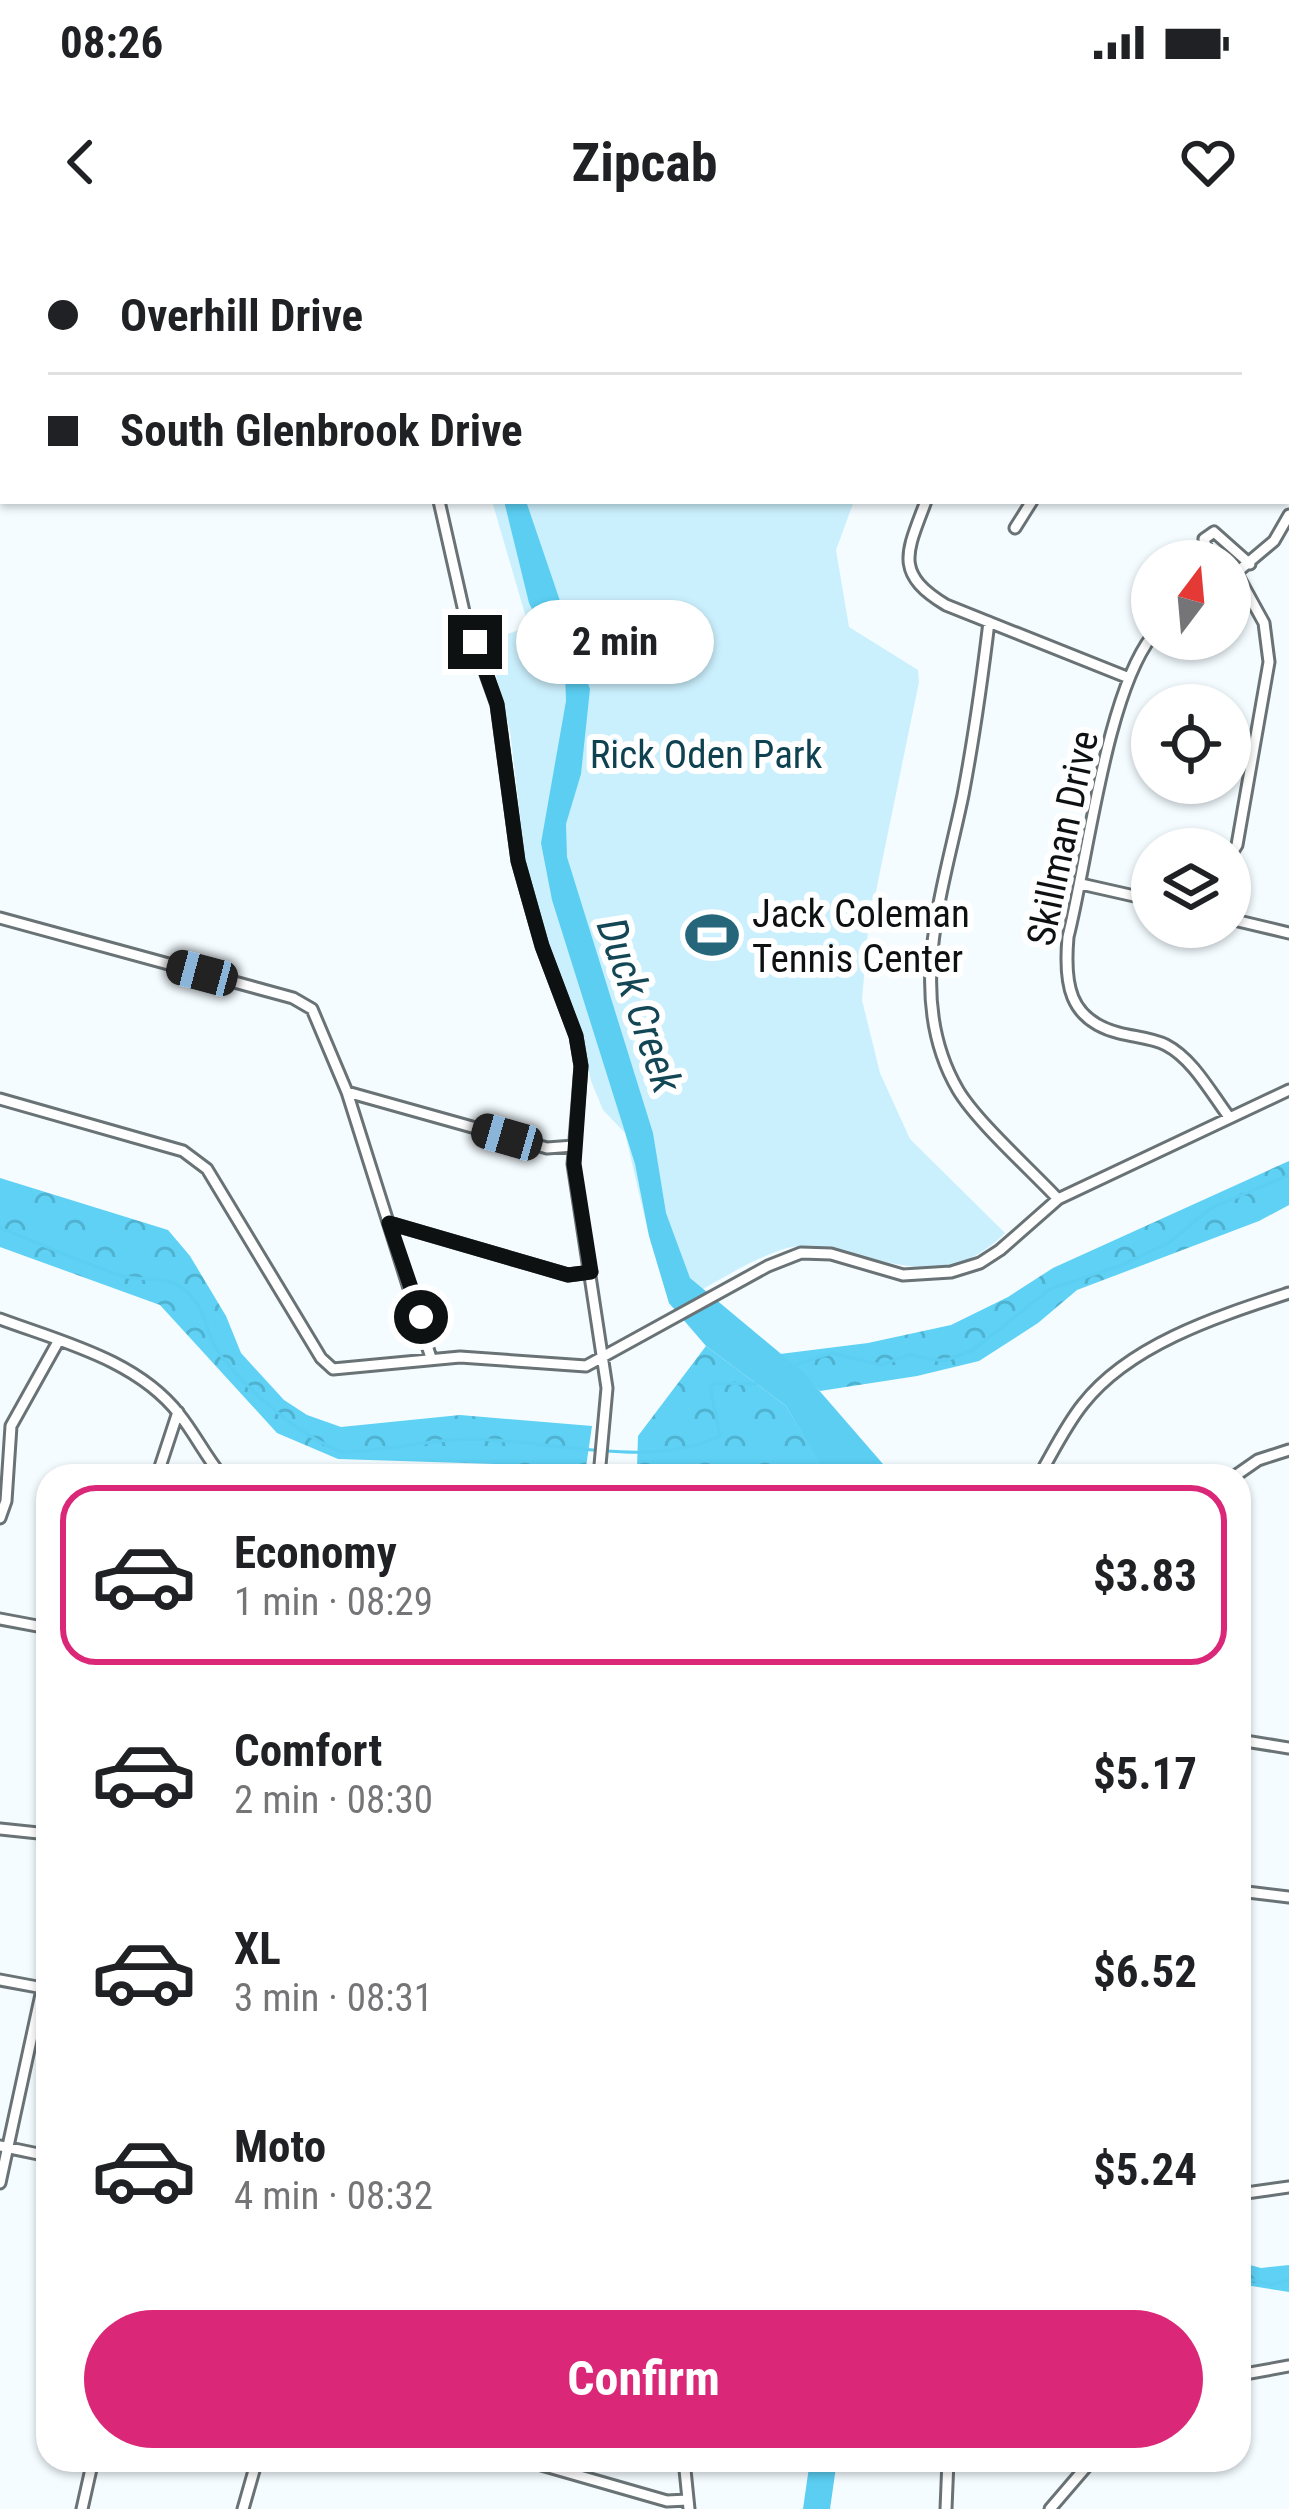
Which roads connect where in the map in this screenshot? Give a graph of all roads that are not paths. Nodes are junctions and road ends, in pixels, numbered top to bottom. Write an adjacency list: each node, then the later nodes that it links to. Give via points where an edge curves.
1 (440, 504): 21 (street, via 465,616 497,704 518,861 576,1036)
2 (925, 504): 8 (street, via 909,571 920,589)
3 (1030, 504): 5 (street)
4 (1289, 515): 6 (street)
5 (1016, 528)
6 (1251, 563)
7 (1251, 602): 11 (street, via 1264,622 1269,662)
8 (989, 622): 10 (street); 22 (street, via 936,921 931,1023 960,1094)
9 (1137, 660): 10 (street, Skillman Drive)
10 (1129, 678): 12 (street, Skillman Drive)
11 (1240, 828)
12 (1081, 884): 13 (street); 20 (street, Skillman Drive, via 1068,937 1070,998 1102,1027 1166,1045)
13 (1131, 895)
14 (0, 918): 18 (street, via 293,998 312,1009)
15 (1251, 924): 16 (street)
16 (1289, 933)
17 (1289, 1090): 20 (street)
18 (347, 1092): 21 (street, via 548,1148); 23 (street)
19 (0, 1099): 28 (street, via 183,1151 207,1168 333,1369)
20 (1229, 1117): 22 (street)
21 (574, 1146): 24 (street)
22 (1058, 1199): 29 (street, via 1000,1250 951,1273 903,1275 801,1253)
23 (389, 1223): 24 (street, via 568,1275); 28 (street)
24 (591, 1272): 29 (street)
25 (1289, 1293): 35 (street, via 1153,1348 1111,1375)
26 (0, 1319): 27 (street)
27 (59, 1340): 30 (street, via 123,1367); 37 (street, via 11,1426)
28 (431, 1358): 29 (street, via 574,1367)
29 (604, 1358): 34 (street)
30 (178, 1412): 32 (street); 33 (street)
31 (1289, 1450): 36 (street)
32 (161, 1464)
33 (214, 1464)
34 (601, 1464)
35 (1046, 1464)
36 (1251, 1465)
37 (0, 1518)
38 (0, 1619): 39 (street)
39 (36, 1626)
40 (1251, 1742): 41 (street)
41 (1289, 1748)
42 (0, 1829): 43 (street)
43 (36, 1833)
44 (1251, 1893): 45 (street)
45 (1289, 1898)
46 (0, 1980): 47 (street)
47 (36, 1987)
48 (36, 2017): 49 (street)
49 (4, 2147): 50 (street); 51 (street)
50 (36, 2154)
51 (0, 2183)
52 (1289, 2187): 53 (street)
53 (1251, 2192)
54 (1289, 2366): 55 (street)
55 (1251, 2373)
56 (90, 2472): 63 (street)
57 (254, 2472): 64 (street)
58 (566, 2472): 62 (street)
59 (685, 2472): 62 (street)
60 (948, 2472): 65 (street)
61 (1082, 2472): 66 (street)
62 (688, 2504)
63 (82, 2509)
64 (243, 2509)
65 (946, 2509)
66 (1050, 2509)

